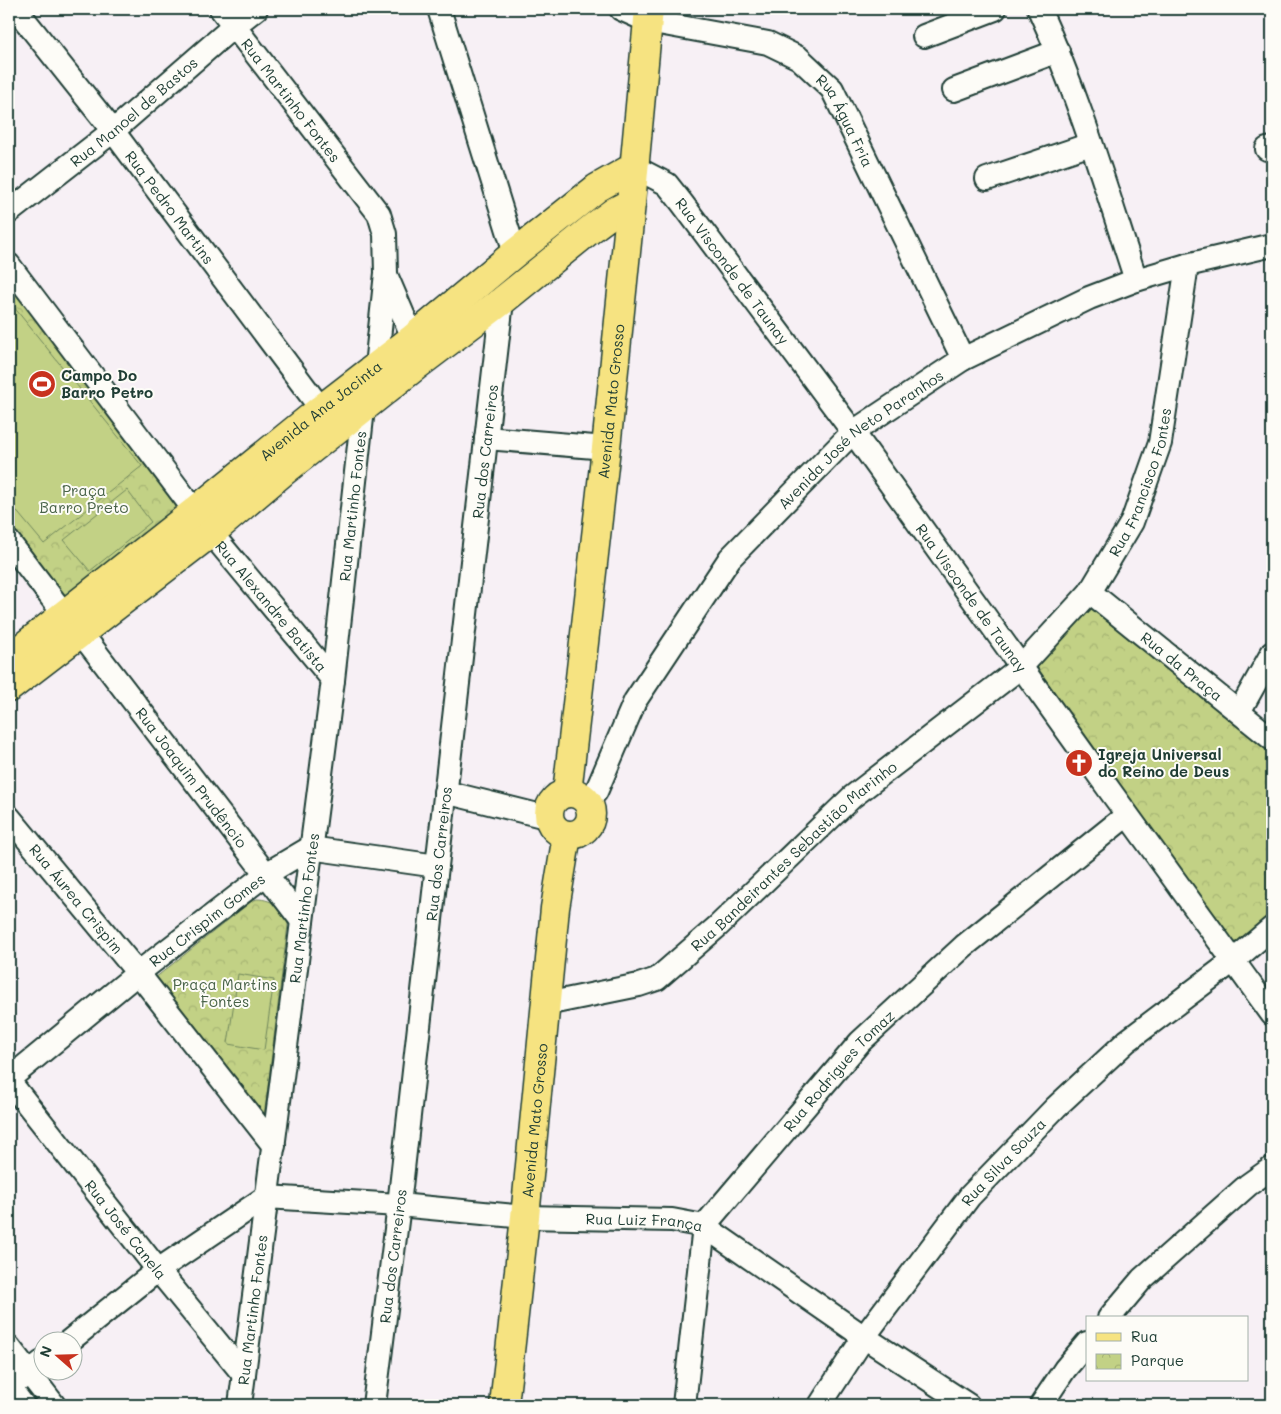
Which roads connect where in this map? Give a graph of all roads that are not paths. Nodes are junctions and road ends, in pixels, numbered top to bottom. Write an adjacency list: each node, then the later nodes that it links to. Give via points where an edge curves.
1 (16, 9): 12 (street, Rua Pedro Martins)
2 (256, 9): 8 (street, Rua Manoel de Bastos)
3 (439, 9): 21 (street)
4 (620, 9): 7 (street, Rua Água Fria)
5 (995, 9): 9 (street)
6 (1039, 9): 10 (street)
7 (648, 15): 14 (main road, Avenida Mato Grosso); 29 (street, Rua Água Fria, via 768,43 799,58 832,89)
8 (227, 17): 12 (street, Rua Manoel de Bastos); 25 (street, Rua Martinho Fontes, via 379,214 385,234)
9 (924, 36)
10 (1058, 51): 11 (street); 13 (street)
11 (954, 90)
12 (113, 131): 18 (street, Rua Manoel de Bastos); 31 (street, Rua Pedro Martins)
13 (1091, 144): 15 (street); 26 (street)
14 (634, 168): 16 (street, Rua Visconde de Taunay); 17 (main road, Avenida Mato Grosso); 19 (main road, Avenida Ana Jacinta, via 597,188)
15 (987, 179)
16 (667, 184): 17 (street, Rua Visconde de Taunay); 33 (street, Rua Visconde de Taunay)
17 (632, 204): 22 (main road, Avenida Ana Jacinta, via 615,211); 35 (main road, Avenida Mato Grosso)
18 (9, 212)
19 (541, 233): 21 (main road, Avenida Ana Jacinta); 22 (main road)
20 (1272, 245): 24 (street, Avenida José Neto Paranhos)
21 (515, 254): 28 (main road, Avenida Ana Jacinta)
22 (559, 257): 27 (main road, Avenida Ana Jacinta)
23 (9, 265): 37 (street)
24 (1187, 265): 26 (street, Avenida José Neto Paranhos); 40 (street, Rua Francisco Fontes, via 1160,443 1132,522)
25 (386, 273): 28 (street, Rua Martinho Fontes); 30 (street, Rua Martinho Fontes)
26 (1136, 280): 29 (street, Avenida José Neto Paranhos, via 1089,298)
27 (502, 301): 32 (main road, Avenida Ana Jacinta); 34 (street, Rua dos Carreiros)
28 (413, 338): 30 (main road, Avenida Ana Jacinta)
29 (963, 359): 33 (street, Avenida José Neto Paranhos)
30 (377, 367): 31 (main road, Avenida Ana Jacinta)
31 (321, 409): 36 (main road, Avenida Ana Jacinta)
32 (363, 409): 36 (main road, Avenida Ana Jacinta); 45 (street, Rua Martinho Fontes)
33 (853, 432): 44 (street, Rua Visconde de Taunay); 50 (street, Avenida José Neto Paranhos, via 730,558 636,701 596,792)
34 (486, 438): 35 (street); 49 (street, Rua dos Carreiros)
35 (606, 448): 50 (main road, Avenida Mato Grosso)
36 (276, 461): 37 (main road, Avenida Ana Jacinta); 38 (main road, Avenida Ana Jacinta)
37 (195, 511): 41 (main road, Avenida Ana Jacinta)
38 (211, 533): 41 (main road, Avenida Ana Jacinta); 45 (street, Rua Alexandre Batista)
39 (9, 542): 41 (street, Rua Joaquim Prudêncio)
40 (1090, 592): 44 (street, Rua Francisco Fontes); 47 (street, Rua da Praça)
41 (72, 624): 43 (main road, Avenida Ana Jacinta); 46 (main road, Avenida Ana Jacinta); 56 (street, Rua Joaquim Prudêncio)
42 (1272, 653): 47 (street)
43 (9, 658)
44 (1021, 667): 51 (street, Rua Visconde de Taunay); 61 (street, Rua Bandeirantes Sebastião Marinho, via 852,797 718,926 657,979)
45 (333, 680): 54 (street, Rua Martinho Fontes)
46 (9, 688)
47 (1238, 712): 48 (street, Rua da Praça)
48 (1272, 739)
49 (445, 792): 53 (street); 55 (street, Rua dos Carreiros)
50 (576, 796): 53 (main road, via 561,795 552,805 550,811); 53 (main road, via 589,804 589,823 574,834)
51 (1127, 815): 59 (street, Rua Visconde de Taunay); 69 (street, Rua Rodrigues Tomaz, via 964,946 860,1042)
52 (9, 817): 60 (street, Rua Áurea Crispim)
53 (559, 826): 61 (main road, Avenida Mato Grosso)
54 (310, 848): 55 (street); 56 (street, Rua Crispim Gomes); 57 (street, Rua Martinho Fontes)
55 (437, 866): 67 (street, Rua dos Carreiros)
56 (266, 874): 57 (street, Rua Joaquim Prudêncio); 60 (street, Rua Crispim Gomes)
57 (302, 922): 64 (street, Rua Martinho Fontes)
58 (1272, 928): 59 (street, Rua Silva Souza)
59 (1233, 961): 62 (street, Rua Visconde de Taunay); 73 (street, Rua Silva Souza, via 1127,1041 1056,1107 970,1196)
60 (138, 973): 63 (street, Rua Crispim Gomes); 64 (street, Rua Áurea Crispim)
61 (546, 1004): 68 (main road, Avenida Mato Grosso)
62 (1272, 1014)
63 (9, 1080): 70 (street, Rua José Canela)
64 (274, 1146): 66 (street, Rua Martinho Fontes)
65 (1272, 1168): 71 (street, via 1248,1185 1142,1279)
66 (266, 1197): 67 (street, Rua Luiz França); 70 (street); 78 (street, Rua Martinho Fontes)
67 (399, 1205): 68 (street, Rua Luiz França); 84 (street, Rua dos Carreiros)
68 (525, 1217): 69 (street, Rua Luiz França, via 672,1220); 85 (main road, Avenida Mato Grosso)
69 (704, 1226): 73 (street, Rua Luiz França); 86 (street)
70 (158, 1270): 72 (street); 78 (street, Rua José Canela)
71 (1111, 1316)
72 (80, 1332)
73 (864, 1337): 87 (street, Rua Silva Souza); 88 (street, Rua Luiz França)
74 (1086, 1344): 89 (street)
75 (9, 1347): 76 (street)
76 (32, 1365)
77 (32, 1371): 80 (street)
78 (244, 1375): 83 (street, Rua Martinho Fontes)
79 (43, 1382): 82 (street)
80 (9, 1387): 81 (street)
81 (23, 1405)
82 (54, 1405)
83 (240, 1405)
84 (374, 1405)
85 (504, 1405)
86 (684, 1405)
87 (820, 1405)
88 (968, 1405)
89 (1041, 1405)

